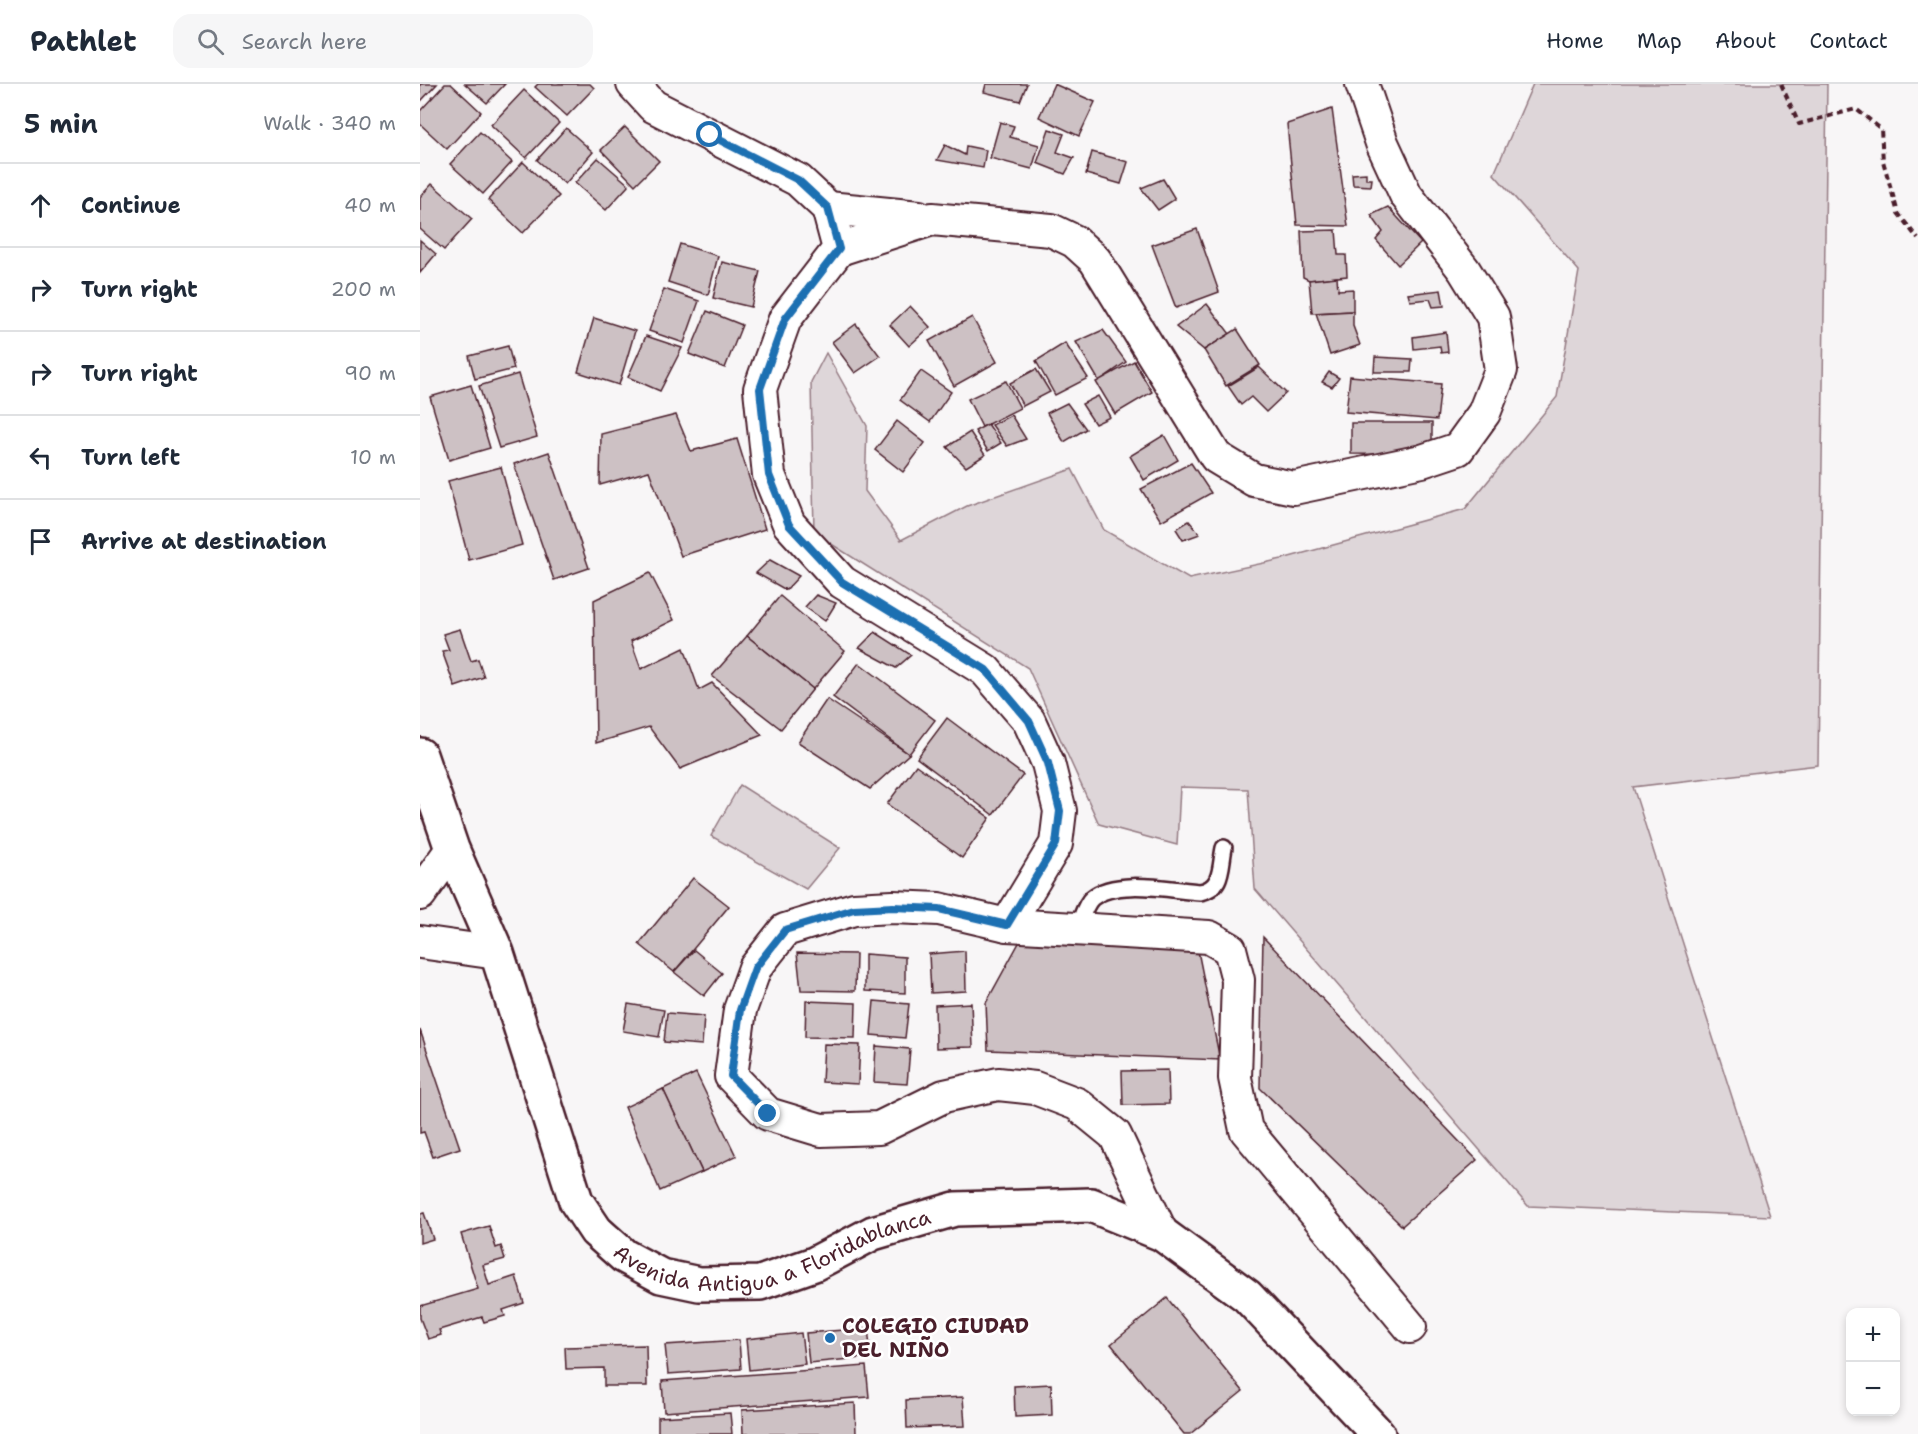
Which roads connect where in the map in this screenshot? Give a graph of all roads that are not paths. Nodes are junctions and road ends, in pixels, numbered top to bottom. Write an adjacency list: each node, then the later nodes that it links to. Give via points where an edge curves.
1 (633, 84): 3 (street, via 653,106 798,180)
2 (1362, 84): 4 (street, via 1382,143 1407,195 1464,270 1493,317 1501,370 1484,412 1458,449 1422,461 1294,488 1254,480 1216,457 1095,260 1074,241 1051,230)
3 (828, 208): 4 (street); 5 (street)
4 (932, 219): 5 (street)
5 (839, 249): 10 (street, via 785,319 760,389 769,475 789,525 842,582 986,670 1029,721 1048,763 1060,811 1056,844)
6 (420, 755): 8 (street, Avenida Antigua a Floridablanca)
7 (1224, 848): 11 (lane, via 1218,883 1211,890 1126,886 1091,899)
8 (452, 849): 9 (street); 13 (street, Avenida Antigua a Floridablanca)
9 (420, 894)
10 (1007, 925): 11 (street); 14 (street, via 939,909 893,907 854,909 785,930 755,968 740,1010 731,1076 768,1114 821,1130 879,1128 944,1096 998,1084 1035,1088 1077,1104 1115,1135)
11 (1077, 928): 15 (street, via 1209,937 1230,949 1238,980 1235,1078 1246,1130)
12 (420, 942): 13 (street)
13 (497, 953): 14 (street, Avenida Antigua a Floridablanca, via 576,1201 596,1231 624,1256 661,1276 699,1284 760,1283 814,1264 873,1233 955,1209 1091,1205)
14 (1162, 1234): 16 (street, Avenida Antigua a Floridablanca, via 1247,1296)
15 (1410, 1327)
16 (1378, 1434)

